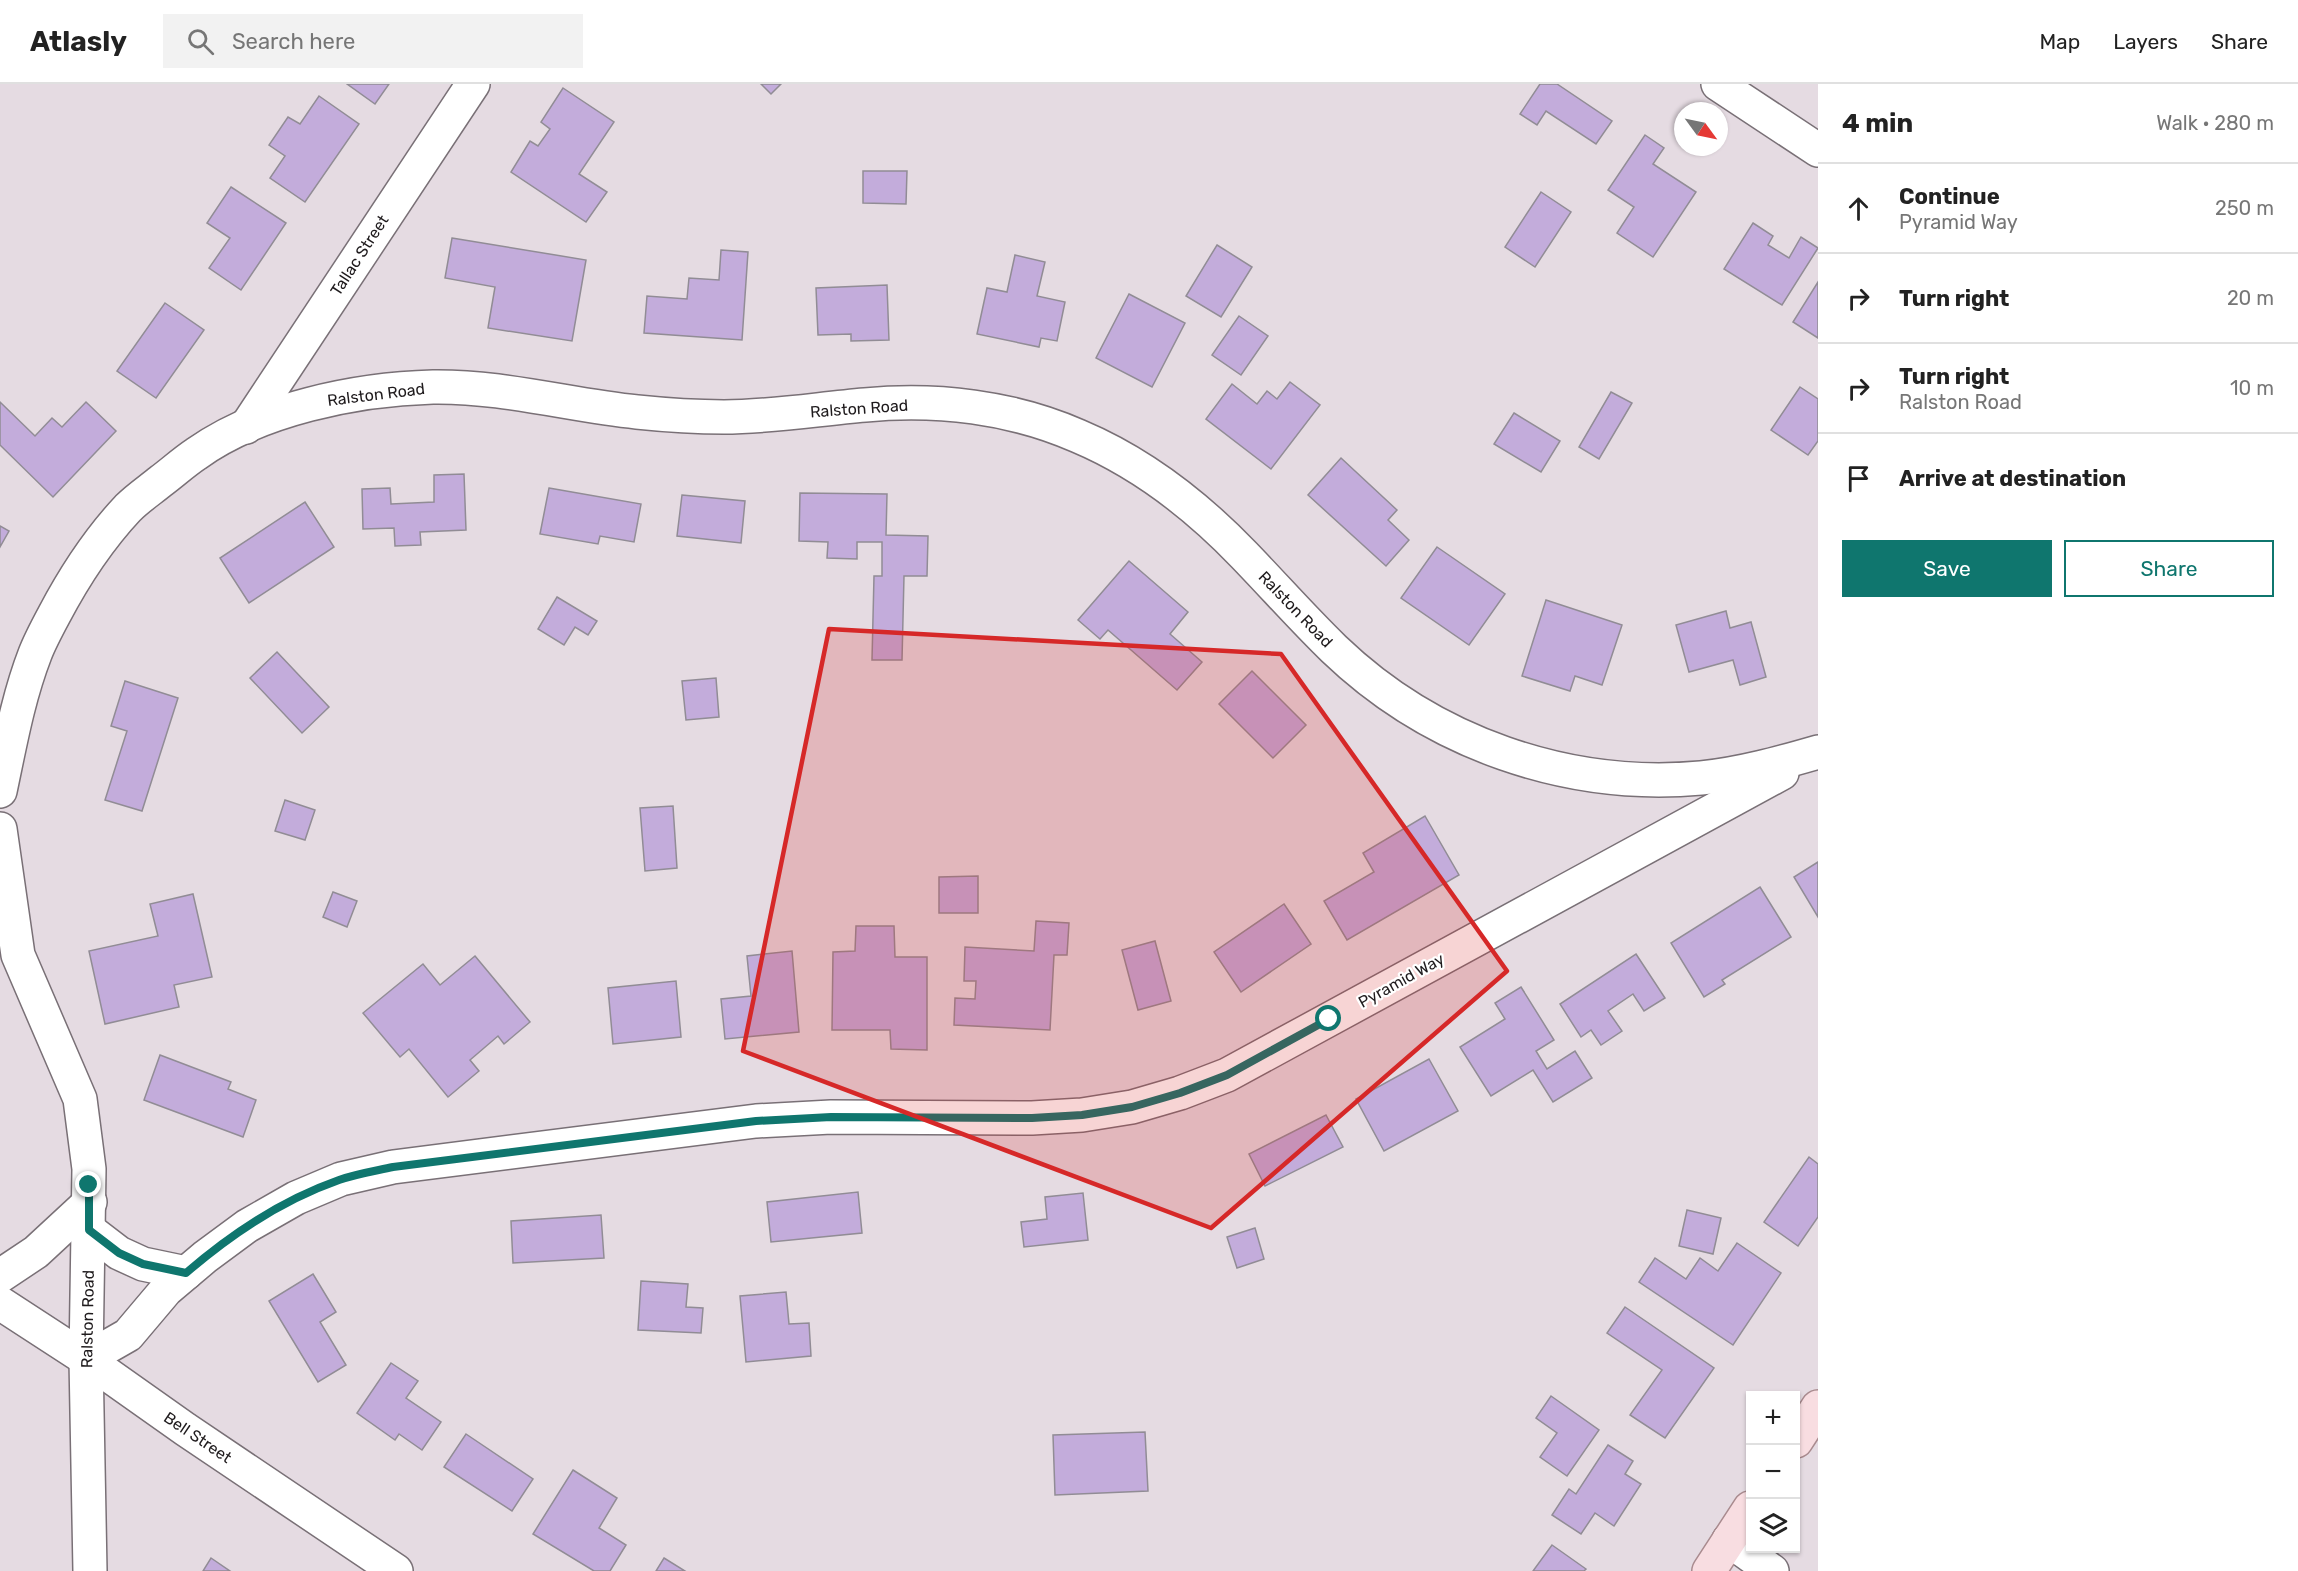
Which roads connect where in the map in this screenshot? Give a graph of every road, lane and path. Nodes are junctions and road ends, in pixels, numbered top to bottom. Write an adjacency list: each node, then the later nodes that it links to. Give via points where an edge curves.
1 (472, 84): 4 (street, Tallac Street)
2 (1718, 84): 3 (street)
3 (1818, 150)
4 (246, 427): 5 (street, Ralston Road, via 315,402 361,393 434,387 493,390 638,412 724,417 871,404 939,403 985,409 1073,433 1154,476 1240,550 1368,680 1429,720 1472,741 1517,759 1563,770 1610,778 1658,780 1739,772); 6 (street, Ralston Road, via 199,451 129,507 76,573 36,650 16,711)
5 (1818, 753): 9 (street, Pyramid Way, via 1227,1075 1180,1093 1132,1107 1082,1115 756,1121 393,1167 341,1179 296,1198 247,1226)
6 (0, 790)
7 (0, 829): 8 (street, Ralston Road, via 18,955 80,1099 89,1169)
8 (89, 1216): 9 (street, via 119,1253 143,1264); 10 (street); 12 (street, Ralston Road)
9 (186, 1273): 12 (street, Pyramid Way, via 128,1335)
10 (0, 1276)
11 (0, 1303): 12 (street, Bell Street)
12 (86, 1359): 17 (street, Ralston Road); 18 (street, Bell Street)
13 (1818, 1407): 14 (main road)
14 (1800, 1435)
15 (1746, 1514): 16 (main road)
16 (1730, 1540): 19 (main road); 20 (street)
17 (90, 1571)
18 (396, 1571)
19 (1708, 1571)
20 (1772, 1571)

